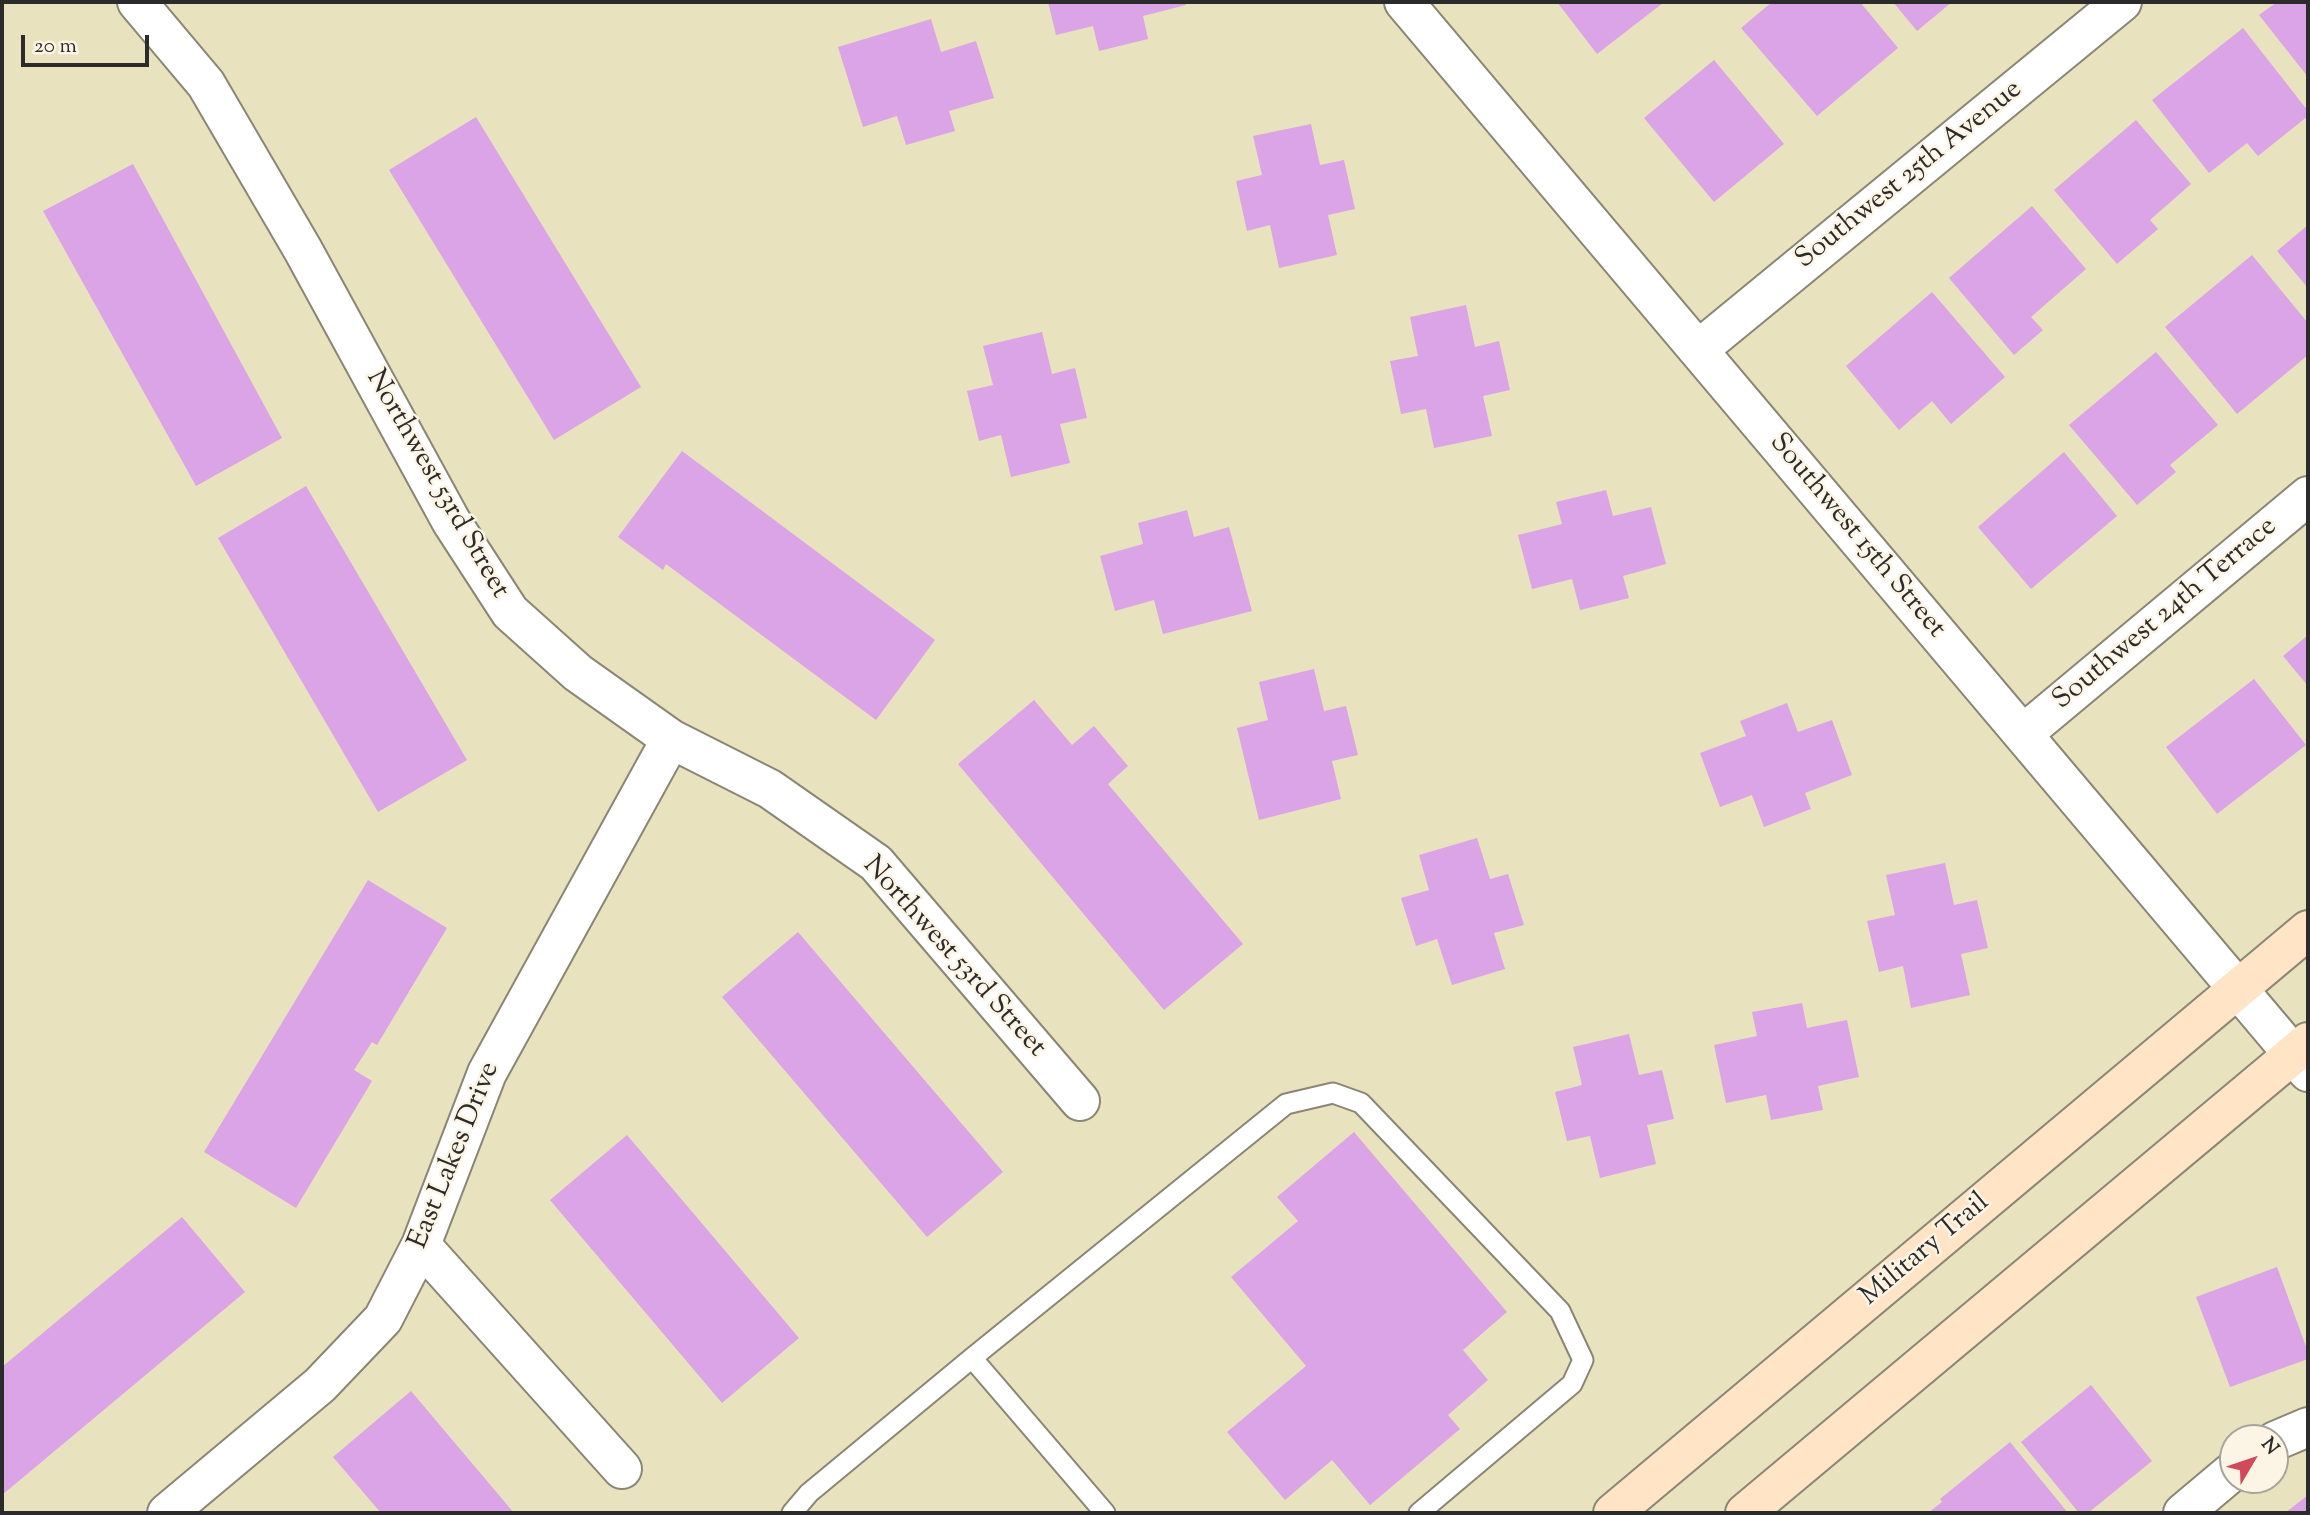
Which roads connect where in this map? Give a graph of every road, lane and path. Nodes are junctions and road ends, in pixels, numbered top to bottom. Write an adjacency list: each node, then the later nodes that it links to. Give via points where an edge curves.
1 (137, 2): 7 (street, Northwest 53rd Street, via 206,85 303,250 451,521 510,612 578,673)
2 (1404, 2): 4 (street, Southwest 15th Street)
3 (2122, 2): 4 (street, Southwest 25th Avenue)
4 (1698, 350): 6 (street, Southwest 15th Street)
5 (2308, 496): 6 (street, Southwest 24th Terrace)
6 (2023, 734): 9 (street, Southwest 15th Street)
7 (671, 739): 11 (street, Northwest 53rd Street, via 770,789 876,863); 12 (street, East Lakes Drive, via 487,1073)
8 (2308, 930): 9 (street, Military Trail)
9 (2238, 989): 10 (street, Southwest 15th Street); 22 (street, Military Trail)
10 (2303, 1056): 23 (street)
11 (1080, 1101)
12 (421, 1245): 16 (street); 18 (street, East Lakes Drive, via 383,1319 320,1385)
13 (972, 1358): 19 (lane, via 809,1493); 20 (lane); 21 (lane, via 1286,1104 1333,1093 1361,1103 1560,1311 1583,1360 1572,1384)
14 (2308, 1427): 15 (street)
15 (2289, 1435)
16 (622, 1469)
17 (2219, 1483): 24 (street)
18 (167, 1513)
19 (792, 1513)
20 (1105, 1513)
21 (1419, 1513)
22 (1613, 1513)
23 (1745, 1513)
24 (2183, 1513)

